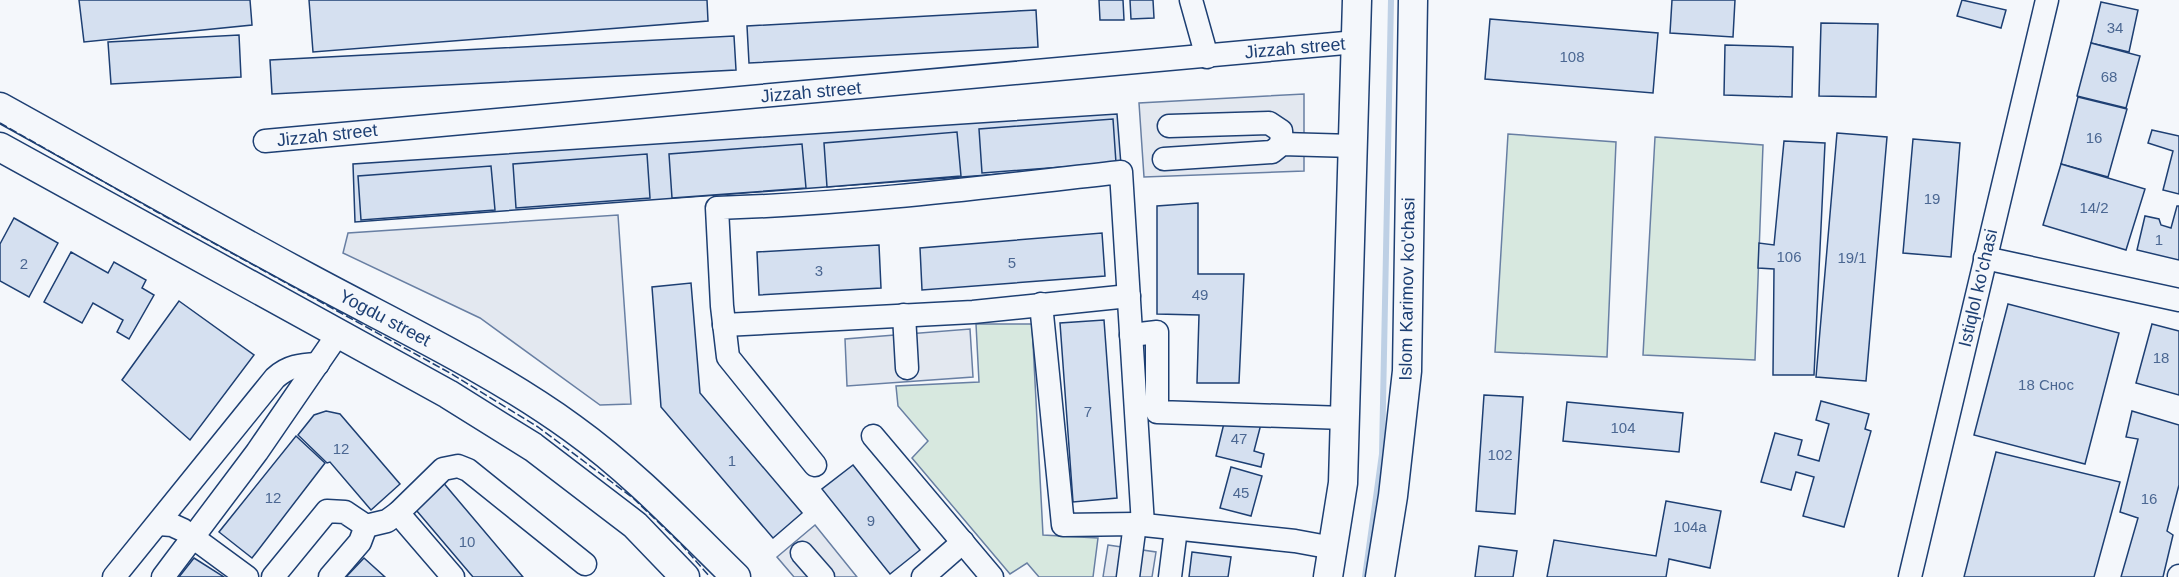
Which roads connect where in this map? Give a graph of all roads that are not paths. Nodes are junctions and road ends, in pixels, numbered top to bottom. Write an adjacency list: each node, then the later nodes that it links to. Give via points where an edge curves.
1 (1191, 0): 6 (street)
2 (1357, 0): 5 (main road)
3 (1413, 0): 51 (main road, Islom Karimov ko'chasi, via 1407,371)
4 (2047, 0): 14 (street, Istiqlol ko'chasi)
5 (1356, 42): 6 (street, Jizzah street); 11 (main road)
6 (1207, 57): 9 (street, Jizzah street)
7 (0, 107): 44 (main road, Yogdu street, via 232,237 468,361 605,454 652,493)
8 (1169, 126): 10 (street, via 1269,123 1281,131)
9 (265, 141)
10 (1282, 144): 11 (street); 13 (street, via 1272,152)
11 (1353, 146): 24 (main road)
12 (0, 147): 20 (main road, Yogdu street)
13 (1164, 159)
14 (1984, 258): 16 (street); 52 (street, Istiqlol ko'chasi)
15 (1129, 296): 17 (street); 19 (street, via 1121,172 841,201 717,208); 21 (street)
16 (2179, 300)
17 (1041, 304): 18 (street); 29 (street, via 1063,525)
18 (904, 315): 19 (street); 23 (street)
19 (724, 325): 26 (street, via 728,357)
20 (338, 334): 22 (street); 43 (main road, Yogdu street, via 448,394 533,447 635,525)
21 (1131, 335): 24 (street, via 1157,332 1157,411); 29 (street)
22 (318, 364): 28 (street, via 284,369 275,378); 32 (street)
23 (907, 368)
24 (1345, 418): 34 (main road)
25 (873, 436): 33 (street)
26 (815, 465)
27 (398, 513): 30 (street, via 387,521); 36 (street, via 443,469 458,466); 42 (street)
28 (159, 524): 32 (street, via 172,525); 37 (street)
29 (1139, 524): 31 (street); 48 (street)
30 (366, 526): 40 (street, via 345,512 327,511); 41 (street, via 360,542)
31 (1176, 529): 34 (street); 49 (street)
32 (193, 539): 38 (street); 39 (street)
33 (963, 542): 46 (street); 47 (street)
34 (1333, 548): 50 (main road)
35 (802, 553): 45 (street)
36 (585, 564)
37 (114, 577)
38 (163, 577)
39 (247, 577)
40 (273, 577)
41 (330, 577)
42 (453, 577)
43 (685, 577)
44 (736, 577)
45 (823, 577)
46 (923, 577)
47 (992, 577)
48 (1128, 577)
49 (1170, 577)
50 (1328, 577)
51 (1380, 577)
52 (1910, 577)

